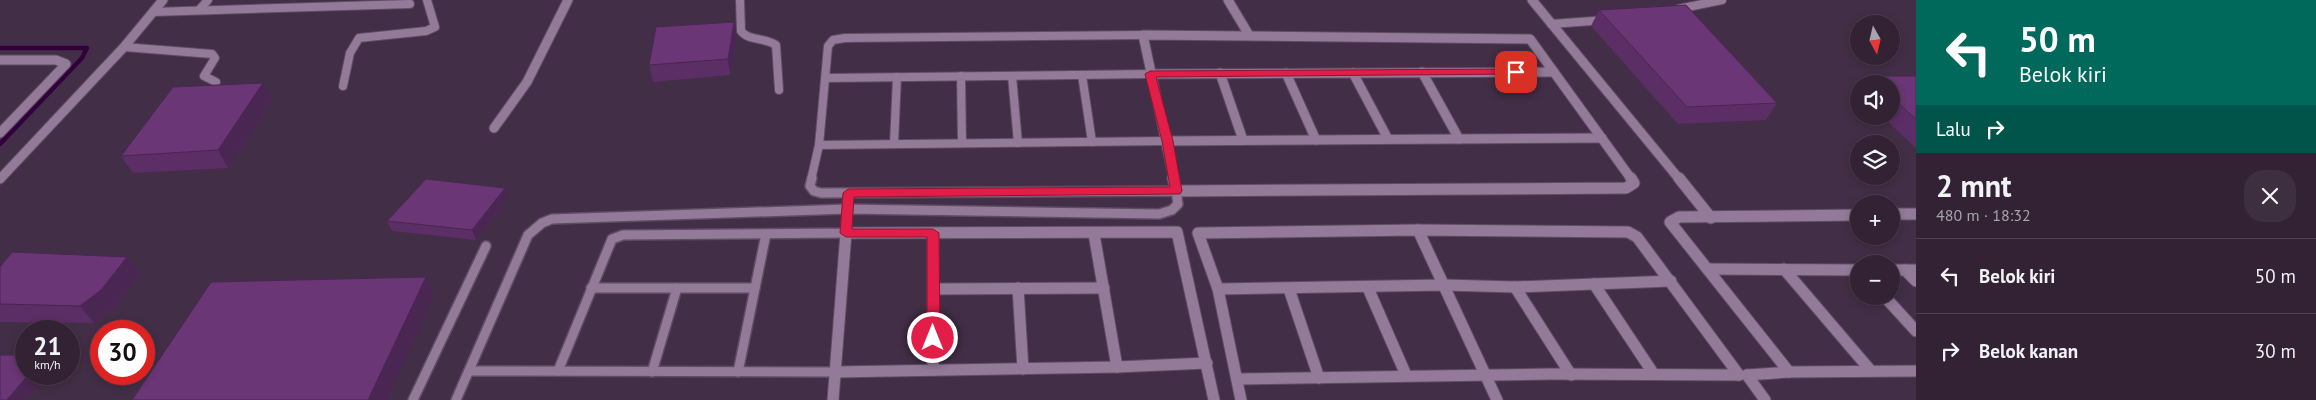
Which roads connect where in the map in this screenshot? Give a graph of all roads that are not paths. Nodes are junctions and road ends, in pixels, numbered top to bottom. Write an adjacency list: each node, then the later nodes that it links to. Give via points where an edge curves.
1 (162, 0): 11 (street)
2 (208, 0): 10 (lane)
3 (427, 0): 31 (lane, via 434,27 426,31 359,38 350,53)
4 (568, 0): 33 (street, via 529,82)
5 (740, 0): 32 (lane, via 743,36 767,39 776,45)
6 (1228, 0): 16 (street)
7 (1532, 0): 14 (street)
8 (1722, 0): 12 (lane)
9 (410, 4): 10 (lane)
10 (199, 10): 11 (lane)
11 (153, 12): 17 (street)
12 (1667, 12)
13 (1617, 20): 14 (lane)
14 (1551, 24): 53 (street)
15 (1143, 35): 16 (street); 24 (street); 29 (lane, via 839,39 828,46)
16 (1249, 35): 20 (street, via 1524,37 1530,39)
17 (124, 47): 30 (lane, via 212,54 215,58 204,76); 46 (street)
18 (0, 60): 34 (street, via 56,60 66,64)
19 (1422, 72): 20 (street); 23 (street); 37 (street)
20 (1554, 72): 35 (street)
21 (1220, 73): 22 (street); 24 (street); 38 (street)
22 (1286, 73): 23 (street); 39 (street)
23 (1353, 73): 36 (street)
24 (1150, 74): 25 (lane); 40 (street)
25 (1082, 75): 27 (lane); 41 (lane)
26 (961, 76): 27 (lane); 28 (lane); 42 (lane)
27 (1012, 76): 43 (lane)
28 (897, 77): 29 (lane); 44 (lane)
29 (827, 78): 45 (lane)
30 (216, 82)
31 (343, 86)
32 (779, 90)
33 (494, 128)
34 (0, 133)
35 (1602, 138): 37 (street); 47 (street, via 1634,181 1633,186)
36 (1388, 139): 37 (street); 39 (street)
37 (1459, 139)
38 (1243, 140): 39 (street); 40 (street)
39 (1316, 140)
40 (1168, 141): 41 (lane); 47 (street)
41 (1092, 142): 43 (lane)
42 (962, 143): 43 (lane); 44 (lane)
43 (1018, 143)
44 (894, 144): 45 (lane)
45 (819, 145): 48 (lane, via 811,188 821,193)
46 (0, 178)
47 (1176, 191): 48 (lane); 49 (lane, via 1176,208 1159,214)
48 (848, 193): 49 (lane)
49 (847, 209): 55 (lane); 84 (lane, via 563,218 542,223 528,235)
50 (1900, 214): 51 (street)
51 (1916, 214)
52 (1850, 215): 53 (street)
53 (1711, 218): 60 (street, via 1679,217 1670,222)
54 (1418, 230): 64 (street, via 1628,232 1637,237); 66 (street); 76 (street, via 1198,233)
55 (846, 233): 56 (street); 57 (lane); 90 (street)
56 (933, 233): 58 (street); 75 (street)
57 (766, 234): 69 (lane, via 616,237 609,241); 71 (lane)
58 (1094, 234): 73 (street); 80 (street, via 1176,232)
59 (486, 246): 98 (lane)
60 (1708, 269): 61 (street); 91 (street)
61 (1784, 270): 62 (street); 86 (street)
62 (1850, 270)
63 (1910, 270): 65 (street)
64 (1671, 281): 67 (street); 92 (street, via 1739,375)
65 (1916, 282)
66 (1444, 284): 68 (street); 74 (street); 95 (street)
67 (1594, 284): 68 (street); 92 (street)
68 (1515, 287): 94 (street)
69 (591, 288): 70 (lane); 85 (lane)
70 (677, 288): 71 (lane); 88 (lane)
71 (755, 288): 89 (lane)
72 (1018, 288): 73 (street); 75 (street); 82 (street)
73 (1104, 288): 81 (street)
74 (1368, 288): 77 (street); 93 (street)
75 (934, 289): 83 (street)
76 (1218, 289): 77 (street); 97 (street)
77 (1289, 290): 96 (street)
78 (1892, 305): 79 (street)
79 (1916, 331)
80 (1207, 363): 81 (street); 101 (street)
81 (1117, 367): 82 (street)
82 (1023, 369): 83 (street)
83 (933, 370): 90 (street)
84 (469, 371): 85 (lane); 99 (lane)
85 (558, 371): 88 (lane)
86 (1871, 371): 87 (street); 91 (street)
87 (1916, 371)
88 (652, 372): 89 (lane)
89 (738, 372): 90 (lane)
90 (835, 372): 100 (street)
91 (1789, 372): 104 (street, via 1747,375)
92 (1653, 373): 94 (street)
93 (1406, 375): 95 (street); 96 (street)
94 (1571, 375): 95 (street)
95 (1485, 376): 103 (street)
96 (1319, 378): 97 (street)
97 (1237, 380): 102 (street)
98 (413, 400)
99 (456, 400)
100 (833, 400)
101 (1214, 400)
102 (1241, 400)
103 (1497, 400)
104 (1765, 400)

